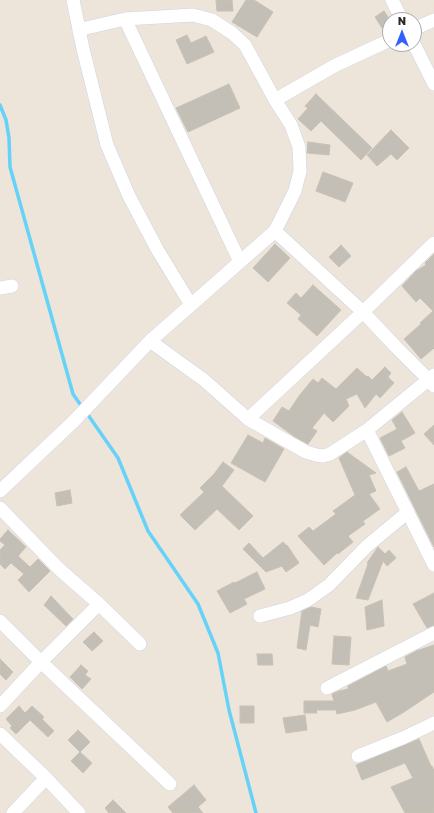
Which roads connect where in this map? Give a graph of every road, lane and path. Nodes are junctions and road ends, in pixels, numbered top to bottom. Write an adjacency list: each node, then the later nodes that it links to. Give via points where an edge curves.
1 (72, 0): 7 (street)
2 (392, 0): 3 (street)
3 (398, 12)
4 (125, 20): 7 (street); 11 (street, via 193,15 212,20 246,45); 14 (street)
5 (434, 20): 6 (street)
6 (422, 25)
7 (79, 31): 15 (street, via 107,145 129,196)
8 (382, 44): 11 (street, via 334,66)
9 (418, 52): 10 (street)
10 (434, 84)
11 (275, 100): 12 (street, via 291,125 299,147 300,171 295,191)
12 (275, 231): 14 (street); 16 (street)
13 (434, 243): 16 (street)
14 (240, 262): 15 (street)
15 (191, 305): 17 (street)
16 (362, 312): 18 (street); 19 (street)
17 (150, 341): 19 (street, via 204,380); 21 (street, via 74,421)
18 (432, 380): 20 (street)
19 (248, 419): 20 (street, via 306,452 323,456)
20 (367, 430): 23 (street)
21 (0, 491)
22 (0, 508): 25 (street, via 59,569)
23 (408, 512): 24 (street); 26 (street, via 367,546 329,585 308,600)
24 (434, 565)
25 (99, 604): 29 (street); 30 (street)
26 (260, 616)
27 (0, 621): 30 (street)
28 (434, 633): 31 (street)
29 (140, 644)
30 (41, 662): 32 (street); 37 (street)
31 (327, 688)
32 (0, 706)
33 (434, 723): 35 (street)
34 (0, 734): 36 (street)
35 (358, 756)
36 (46, 778): 38 (street); 39 (street)
37 (170, 784)
38 (13, 813)
39 (79, 813)

